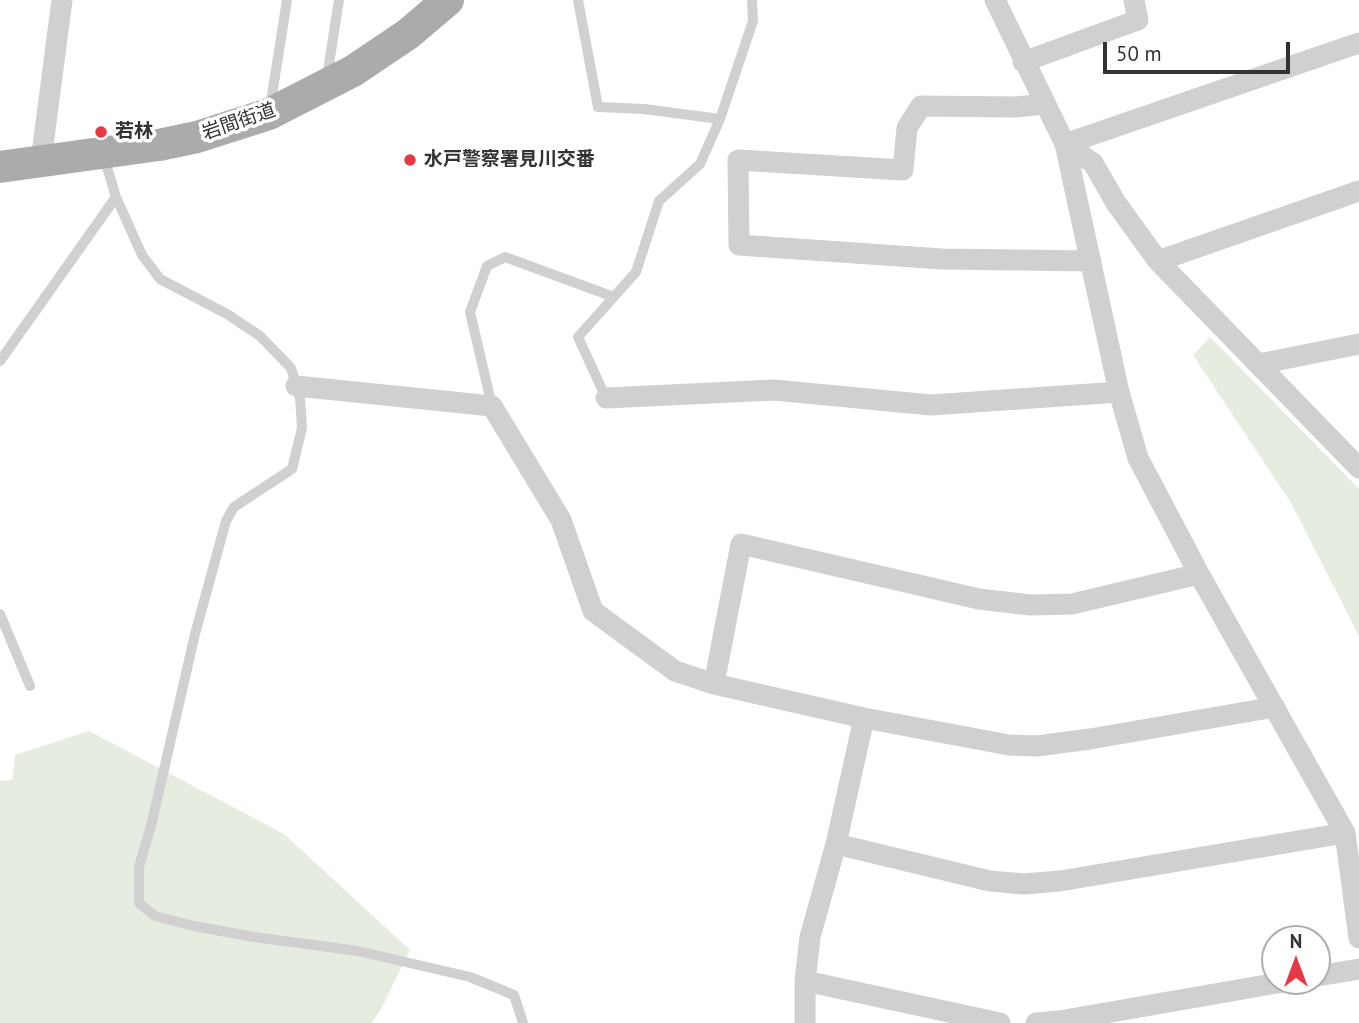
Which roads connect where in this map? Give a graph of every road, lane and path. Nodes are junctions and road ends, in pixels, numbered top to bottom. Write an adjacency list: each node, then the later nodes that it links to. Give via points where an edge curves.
1 (62, 0): 17 (street)
2 (287, 0): 13 (lane)
3 (339, 0): 11 (lane)
4 (448, 0): 11 (main road, 岩間街道, via 398,41)
5 (578, 0): 14 (lane, via 598,107)
6 (752, 0): 14 (lane, via 753,21)
7 (995, 0): 10 (street)
8 (1134, 0): 10 (street, via 1138,20)
9 (1359, 43): 15 (street)
10 (1023, 62): 12 (street)
11 (326, 86): 13 (main road, 岩間街道)
12 (1045, 104): 15 (street); 21 (street, via 921,106 907,128 904,170 738,160 739,245 942,258)
13 (269, 114): 16 (main road, 岩間街道, via 197,137)
14 (719, 119): 23 (lane, via 700,164 659,201 636,272)
15 (1065, 144): 21 (street); 22 (street, via 1093,163)
16 (103, 153): 17 (main road, 岩間街道); 20 (lane)
17 (41, 161): 18 (main road, 岩間街道)
18 (0, 167)
19 (1359, 191): 22 (street)
20 (116, 197): 25 (lane); 27 (lane, via 142,255 160,278 260,336 290,368)
21 (1090, 261): 28 (street)
22 (1158, 261): 26 (street)
23 (614, 297): 29 (lane, via 578,337); 30 (lane, via 505,257 487,266 470,312)
24 (1359, 344): 26 (street)
25 (0, 360)
26 (1259, 364): 31 (street)
27 (296, 386): 30 (street); 45 (lane, via 302,428 292,469 234,507 226,522 139,867 139,903 155,916 194,926 358,951 471,977 514,995)
28 (1119, 392): 29 (street, via 932,405 774,390); 32 (street, via 1138,458)
29 (606, 398)
30 (492, 406): 34 (street, via 561,520 593,611 675,671)
31 (1359, 468)
32 (1199, 574): 34 (street, via 1072,604 1030,605 979,598 741,544); 36 (street)
33 (0, 614): 35 (lane)
34 (715, 684): 37 (street)
35 (30, 686)
36 (1275, 707): 37 (street, via 1037,746); 38 (street)
37 (864, 718): 39 (street)
38 (1345, 833): 39 (street, via 1024,884 990,881); 40 (street)
39 (836, 844): 43 (street, via 810,937)
40 (1359, 938)
41 (1359, 969): 42 (street)
42 (1331, 974)
43 (805, 981): 46 (street); 47 (street)
44 (1261, 986): 48 (street)
45 (523, 1023)
46 (805, 1023)
47 (1000, 1023)
48 (1036, 1023)

